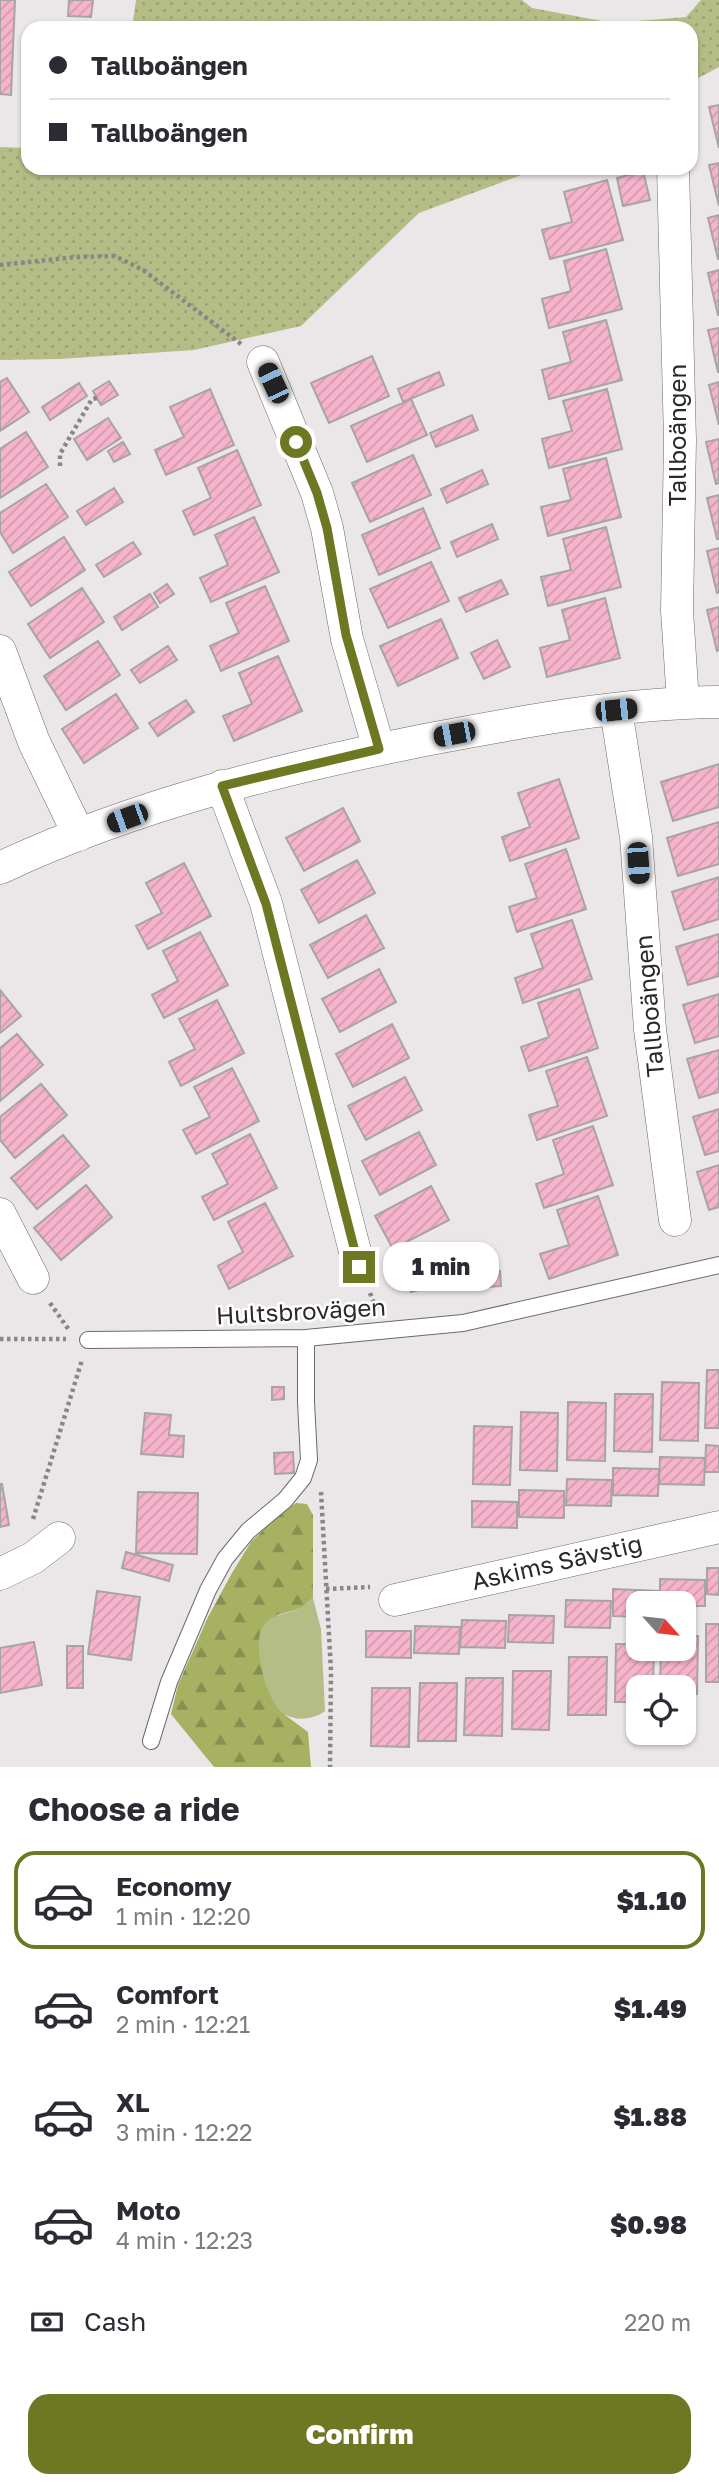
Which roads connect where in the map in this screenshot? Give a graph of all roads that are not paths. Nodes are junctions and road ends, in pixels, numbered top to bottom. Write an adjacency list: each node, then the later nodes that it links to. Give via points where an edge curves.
1 (673, 175): 4 (street, Tallboängen)
2 (263, 362): 7 (street, via 317,493 346,639)
3 (0, 650): 9 (street, via 34,742)
4 (682, 702): 5 (street); 6 (street)
5 (719, 702)
6 (616, 710): 7 (street); 12 (street, Tallboängen, via 636,837 650,1029)
7 (379, 749): 8 (street)
8 (222, 786): 9 (street); 14 (street, via 266,904)
9 (79, 835): 10 (street)
10 (0, 868)
11 (0, 1214): 15 (street)
12 (675, 1220)
13 (719, 1265): 16 (lane, Hultsbrovägen, via 463,1324)
14 (359, 1267)
15 (33, 1278)
16 (306, 1338): 17 (lane, Hultsbrovägen); 22 (lane, via 309,1460 303,1478 225,1559 179,1657)
17 (88, 1340)
18 (719, 1527): 21 (street, Askims Sävstig)
19 (44, 1533): 20 (street, via 33,1558)
20 (0, 1574)
21 (396, 1600)
22 (151, 1741)

